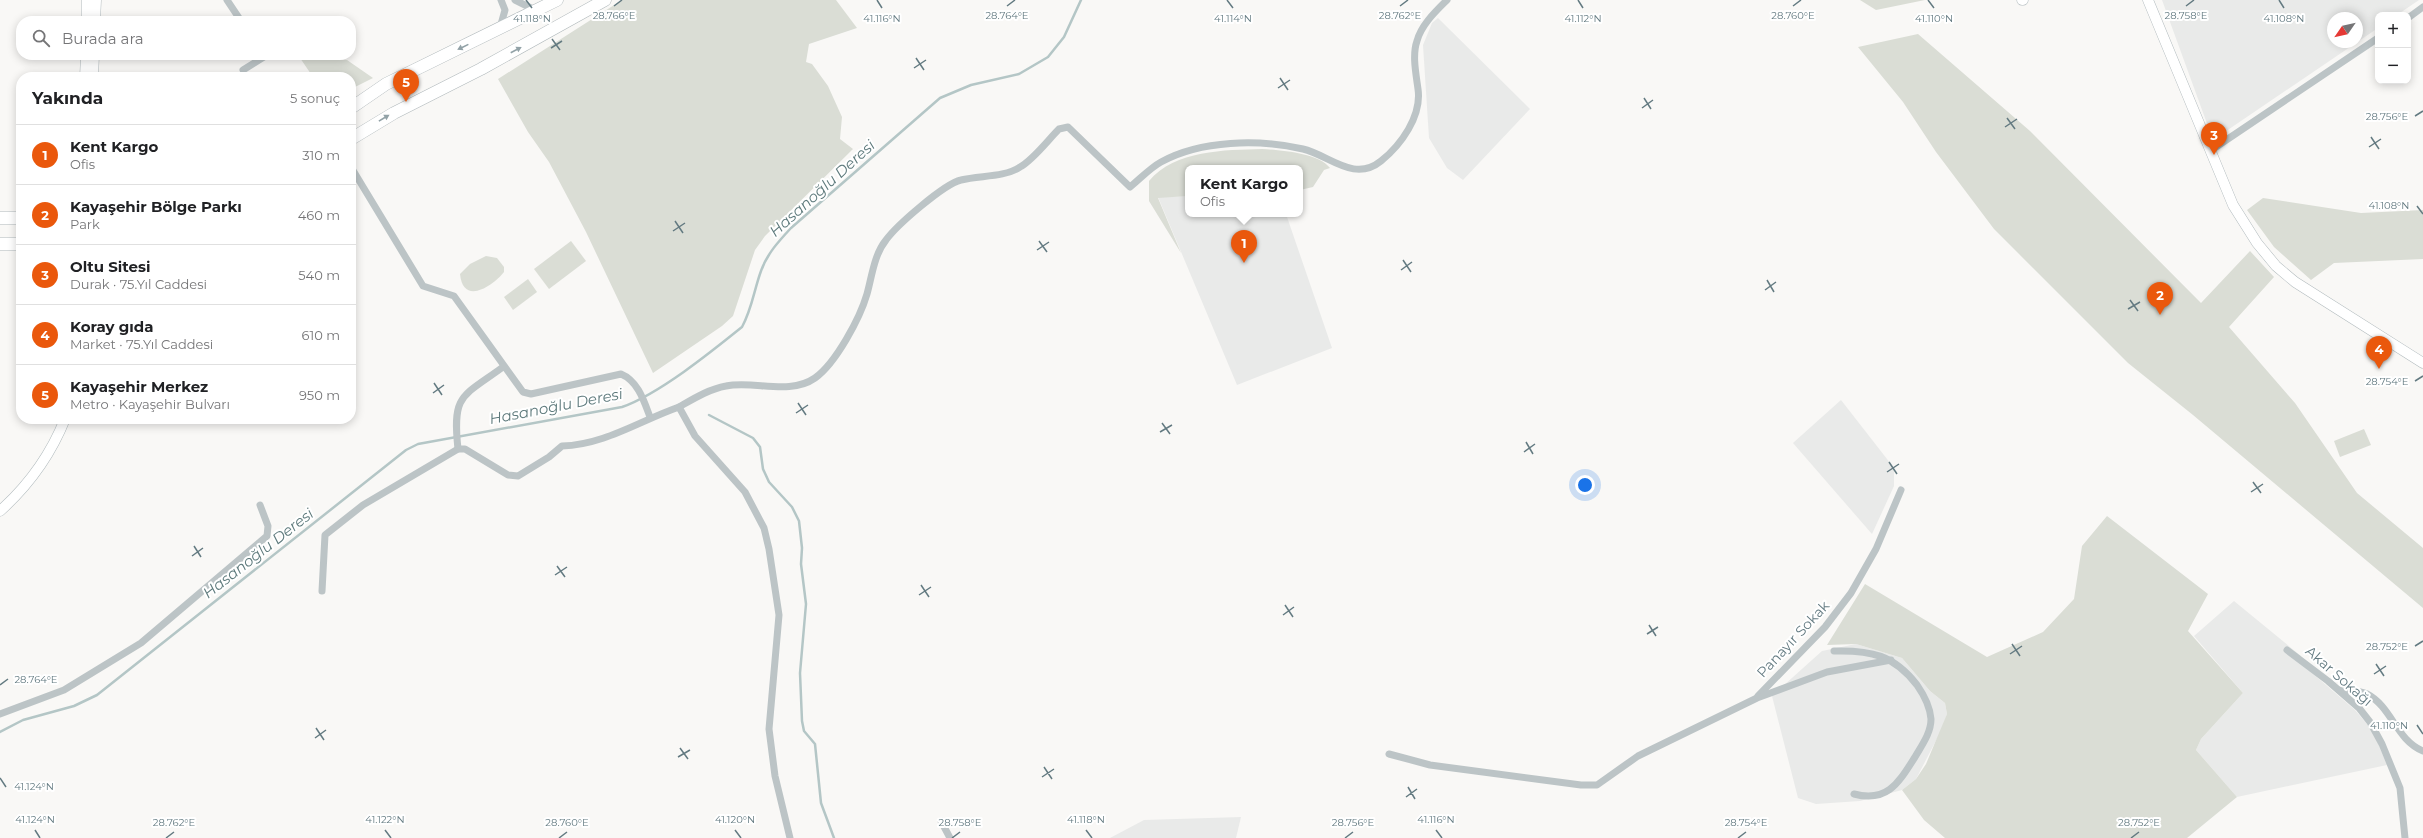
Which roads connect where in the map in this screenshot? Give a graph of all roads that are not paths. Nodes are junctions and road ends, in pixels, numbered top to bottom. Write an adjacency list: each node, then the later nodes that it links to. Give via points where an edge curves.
1 (87, 0): 12 (street)
2 (96, 0): 13 (street)
3 (227, 0): 14 (street)
4 (501, 0): 16 (street, via 505,10)
5 (515, 0): 11 (street)
6 (557, 0): 11 (main road)
7 (605, 0): 25 (main road, one-way to 7)
8 (1447, 0): 34 (street, via 1426,24 1417,41 1418,106 1408,129 1395,148 1380,162 1367,169 1352,170 1304,149 1255,143 1230,144 1173,157 1160,163 1130,186 1068,127 1059,129 1020,168 986,177 961,180 942,188 886,239 872,271 860,315 825,368 815,378 803,384 781,386 726,386 703,394)
9 (2148, 0): 26 (street)
10 (2423, 7): 15 (street)
11 (537, 11): 16 (main road)
12 (86, 16)
13 (95, 16)
14 (238, 16)
15 (2411, 16)
16 (499, 30): 24 (main road, one-way to 24, via 386,84)
17 (2375, 40): 26 (street)
18 (86, 60): 22 (street)
19 (94, 60): 23 (street)
20 (259, 60): 21 (street)
21 (243, 70)
22 (85, 72)
23 (94, 72)
24 (356, 105)
25 (356, 136)
26 (2210, 151): 32 (street, via 2239,216 2256,243 2276,266 2295,282)
27 (356, 175): 33 (street, via 423,286 454,296)
28 (0, 218): 29 (main road)
29 (16, 218)
30 (0, 244): 31 (main road)
31 (16, 244)
32 (2423, 363)
33 (503, 367): 35 (street, via 523,392 531,394 621,374 628,377 637,387); 37 (street, via 465,394 456,414)
34 (679, 407): 35 (street); 52 (street, via 699,441 745,492 764,528 779,615 769,729 775,776)
35 (650, 417): 37 (street, via 614,436 585,444 562,446 549,458 518,476 508,475 465,449)
36 (63, 424): 40 (street, via 40,467)
37 (458, 449): 41 (street, via 363,505 325,535)
38 (1901, 490): 46 (street, Panayır Sokak, via 1876,549 1851,593 1825,627)
39 (260, 505): 47 (street, via 268,526 267,536 141,643 64,690)
40 (0, 511)
41 (322, 591)
42 (2287, 650): 45 (street, Akar Sokağı)
43 (1834, 651): 44 (street, via 1867,652)
44 (1891, 660): 46 (street, via 1827,672); 50 (street, via 1901,667 1922,692 1931,718 1930,732 1905,776 1897,784 1885,793 1877,795 1866,797)
45 (2339, 690): 48 (street, via 2365,693 2371,697 2390,717 2409,744); 54 (street, Akar Sokağı, via 2359,708 2382,744 2400,788)
46 (1756, 698): 49 (street, via 1638,756 1597,785 1430,765)
47 (0, 714)
48 (2423, 751)
49 (1389, 754)
50 (1854, 794)
51 (942, 820): 53 (street)
52 (790, 838)
53 (950, 838)
54 (2405, 838)

